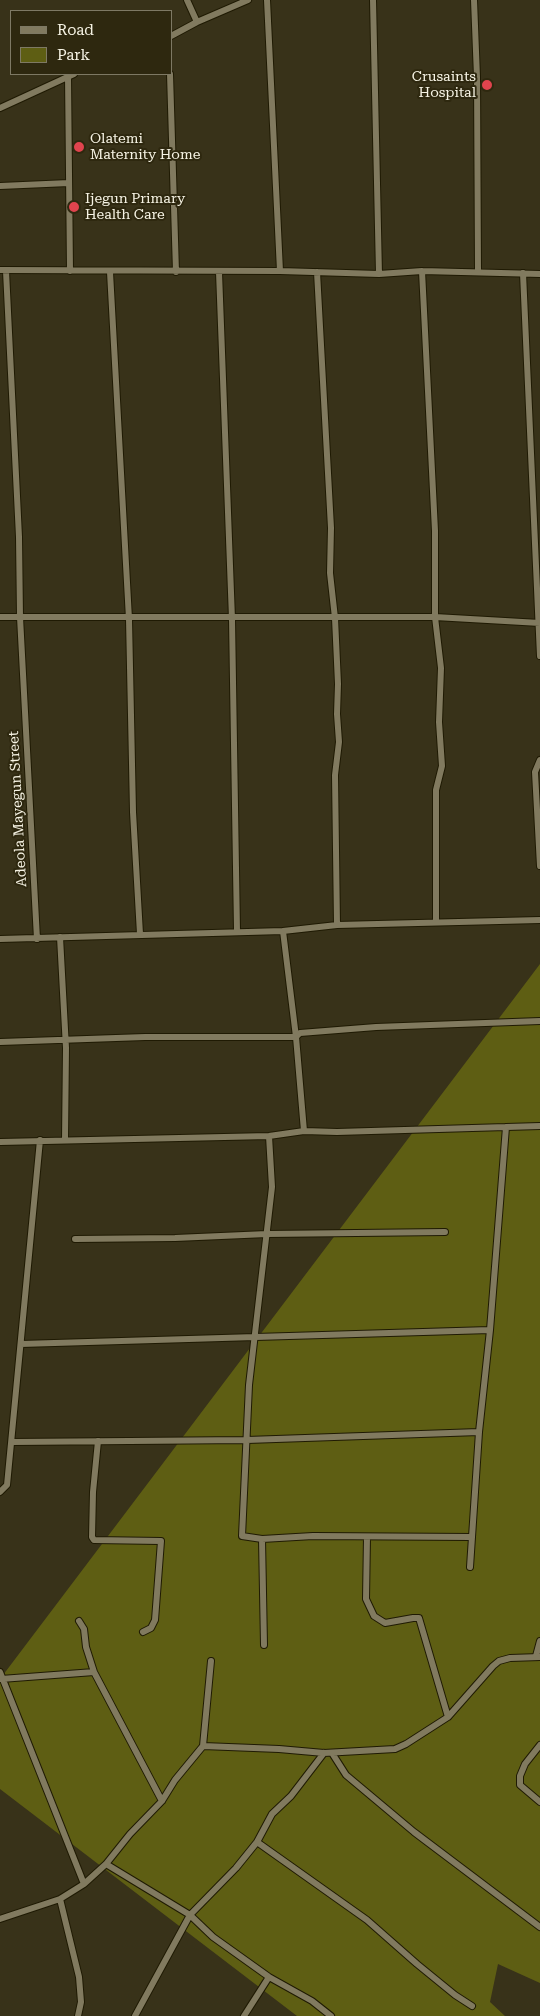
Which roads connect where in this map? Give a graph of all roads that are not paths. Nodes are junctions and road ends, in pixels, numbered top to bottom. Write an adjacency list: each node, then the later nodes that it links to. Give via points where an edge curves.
1 (187, 0): 6 (street)
2 (248, 0): 6 (street)
3 (267, 0): 15 (street)
4 (373, 0): 23 (street)
5 (474, 0): 21 (street)
6 (197, 22): 7 (street)
7 (172, 35)
8 (71, 75): 10 (street); 11 (street)
9 (170, 75): 18 (street)
10 (0, 108)
11 (69, 183): 12 (street); 14 (street)
12 (0, 186)
13 (3, 271): 14 (street); 27 (street, Adeola Mayegun Street, via 20,537)
14 (70, 271): 17 (street)
15 (280, 271): 19 (street); 20 (street)
16 (422, 271): 21 (street); 23 (street); 26 (street, via 435,531)
17 (110, 272): 18 (street); 30 (street)
18 (176, 272): 19 (street)
19 (219, 272): 28 (street)
20 (316, 272): 23 (street); 29 (street, via 331,528 330,573)
21 (478, 272): 22 (street)
22 (523, 273): 24 (street); 31 (street)
23 (379, 274)
24 (540, 274)
25 (0, 617): 27 (street)
26 (435, 617): 29 (street); 31 (street); 36 (street, via 441,668 439,722 442,766 436,790)
27 (20, 618): 30 (street); 43 (street, Adeola Mayegun Street)
28 (232, 618): 29 (street); 30 (street); 38 (street)
29 (335, 618): 37 (street, via 339,742 336,775)
30 (130, 619): 40 (street, via 133,812)
31 (539, 623): 32 (street)
32 (540, 656)
33 (540, 760): 34 (street, via 535,772)
34 (540, 866)
35 (540, 920): 36 (street)
36 (436, 922): 37 (street)
37 (337, 925): 39 (street)
38 (237, 931): 39 (street); 40 (street)
39 (283, 931): 45 (street)
40 (140, 934): 41 (street)
41 (60, 937): 43 (street); 46 (street)
42 (0, 939): 43 (street)
43 (37, 939)
44 (540, 1021): 45 (street, via 376,1027 300,1033)
45 (296, 1037): 46 (street, via 145,1037); 50 (street)
46 (65, 1041): 47 (street); 53 (street)
47 (0, 1042)
48 (540, 1126): 49 (street)
49 (506, 1127): 50 (street); 58 (street)
50 (304, 1131): 51 (street)
51 (269, 1136): 53 (street); 56 (street, via 272,1187)
52 (40, 1140): 53 (street); 54 (street); 60 (street)
53 (66, 1140)
54 (0, 1142)
55 (445, 1232): 56 (street)
56 (267, 1234): 57 (street); 59 (street)
57 (76, 1239)
58 (490, 1330): 59 (street); 61 (street)
59 (255, 1336): 60 (street); 62 (street)
60 (21, 1344): 64 (street)
61 (479, 1432): 62 (street); 67 (street)
62 (247, 1440): 63 (street); 68 (street, via 242,1536)
63 (98, 1441): 64 (street); 71 (street, via 92,1492 92,1537 94,1540 161,1541 155,1620 151,1628)
64 (12, 1442): 65 (street, via 7,1485)
65 (0, 1492)
66 (367, 1537): 67 (street); 68 (street, via 313,1536); 78 (street, via 366,1599 374,1616 385,1623 419,1618)
67 (471, 1537): 69 (street)
68 (262, 1540): 73 (street)
69 (470, 1567)
70 (79, 1621): 76 (street, via 84,1629)
71 (143, 1632)
72 (540, 1641): 74 (street)
73 (264, 1645)
74 (538, 1656): 78 (street, via 500,1661)
75 (211, 1661): 80 (street)
76 (94, 1672): 77 (street); 83 (street)
77 (1, 1677): 87 (street)
78 (448, 1716): 82 (street, via 395,1749)
79 (540, 1745): 84 (street, via 520,1776 520,1784)
80 (204, 1746): 81 (street); 83 (street)
81 (324, 1753): 82 (street); 85 (street, via 291,1796 272,1814)
82 (332, 1753): 91 (street, via 346,1775 414,1832)
83 (162, 1801): 86 (street)
84 (540, 1802)
85 (257, 1842): 89 (street); 93 (street, via 367,1920 432,1977)
86 (106, 1864): 87 (street); 89 (street)
87 (84, 1884): 88 (street)
88 (60, 1899): 90 (street); 94 (street, via 79,1976 81,2002)
89 (190, 1915): 92 (street, via 213,1937); 95 (street)
90 (0, 1919)
91 (540, 1927)
92 (269, 1977): 96 (street); 97 (street, via 312,2000)
93 (472, 2006)
94 (78, 2016)
95 (135, 2016)
96 (244, 2016)
97 (331, 2016)

